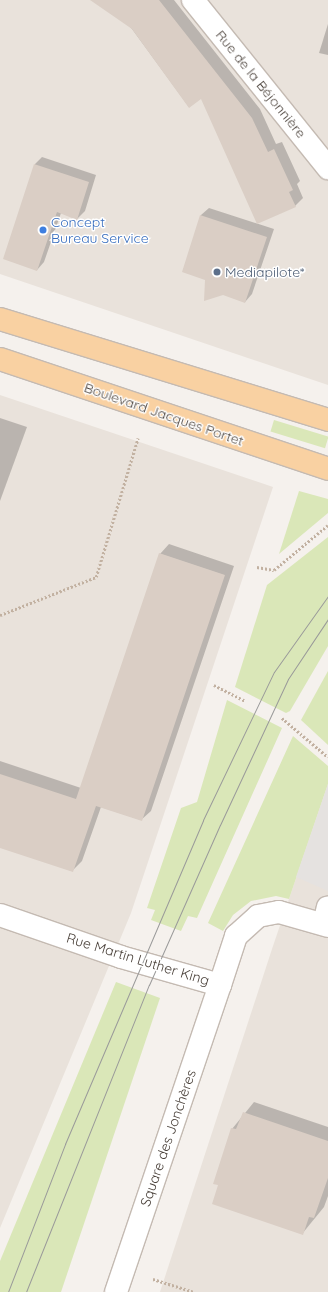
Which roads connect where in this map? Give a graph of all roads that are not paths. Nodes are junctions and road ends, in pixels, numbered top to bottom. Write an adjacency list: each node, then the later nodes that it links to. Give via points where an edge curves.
1 (193, 0): 2 (street, Rue de la Béjonnière)
2 (328, 168)
3 (0, 319): 5 (main road)
4 (0, 359): 6 (main road, Boulevard Jacques Portet)
5 (328, 420)
6 (328, 469)
7 (0, 915): 9 (street, Rue Martin Luther King, via 121,957)
8 (326, 919): 9 (street, Rue Martin Luther King, via 279,912 249,921 236,936)
9 (220, 985): 10 (street, Square des Jonchères)
10 (116, 1292)

